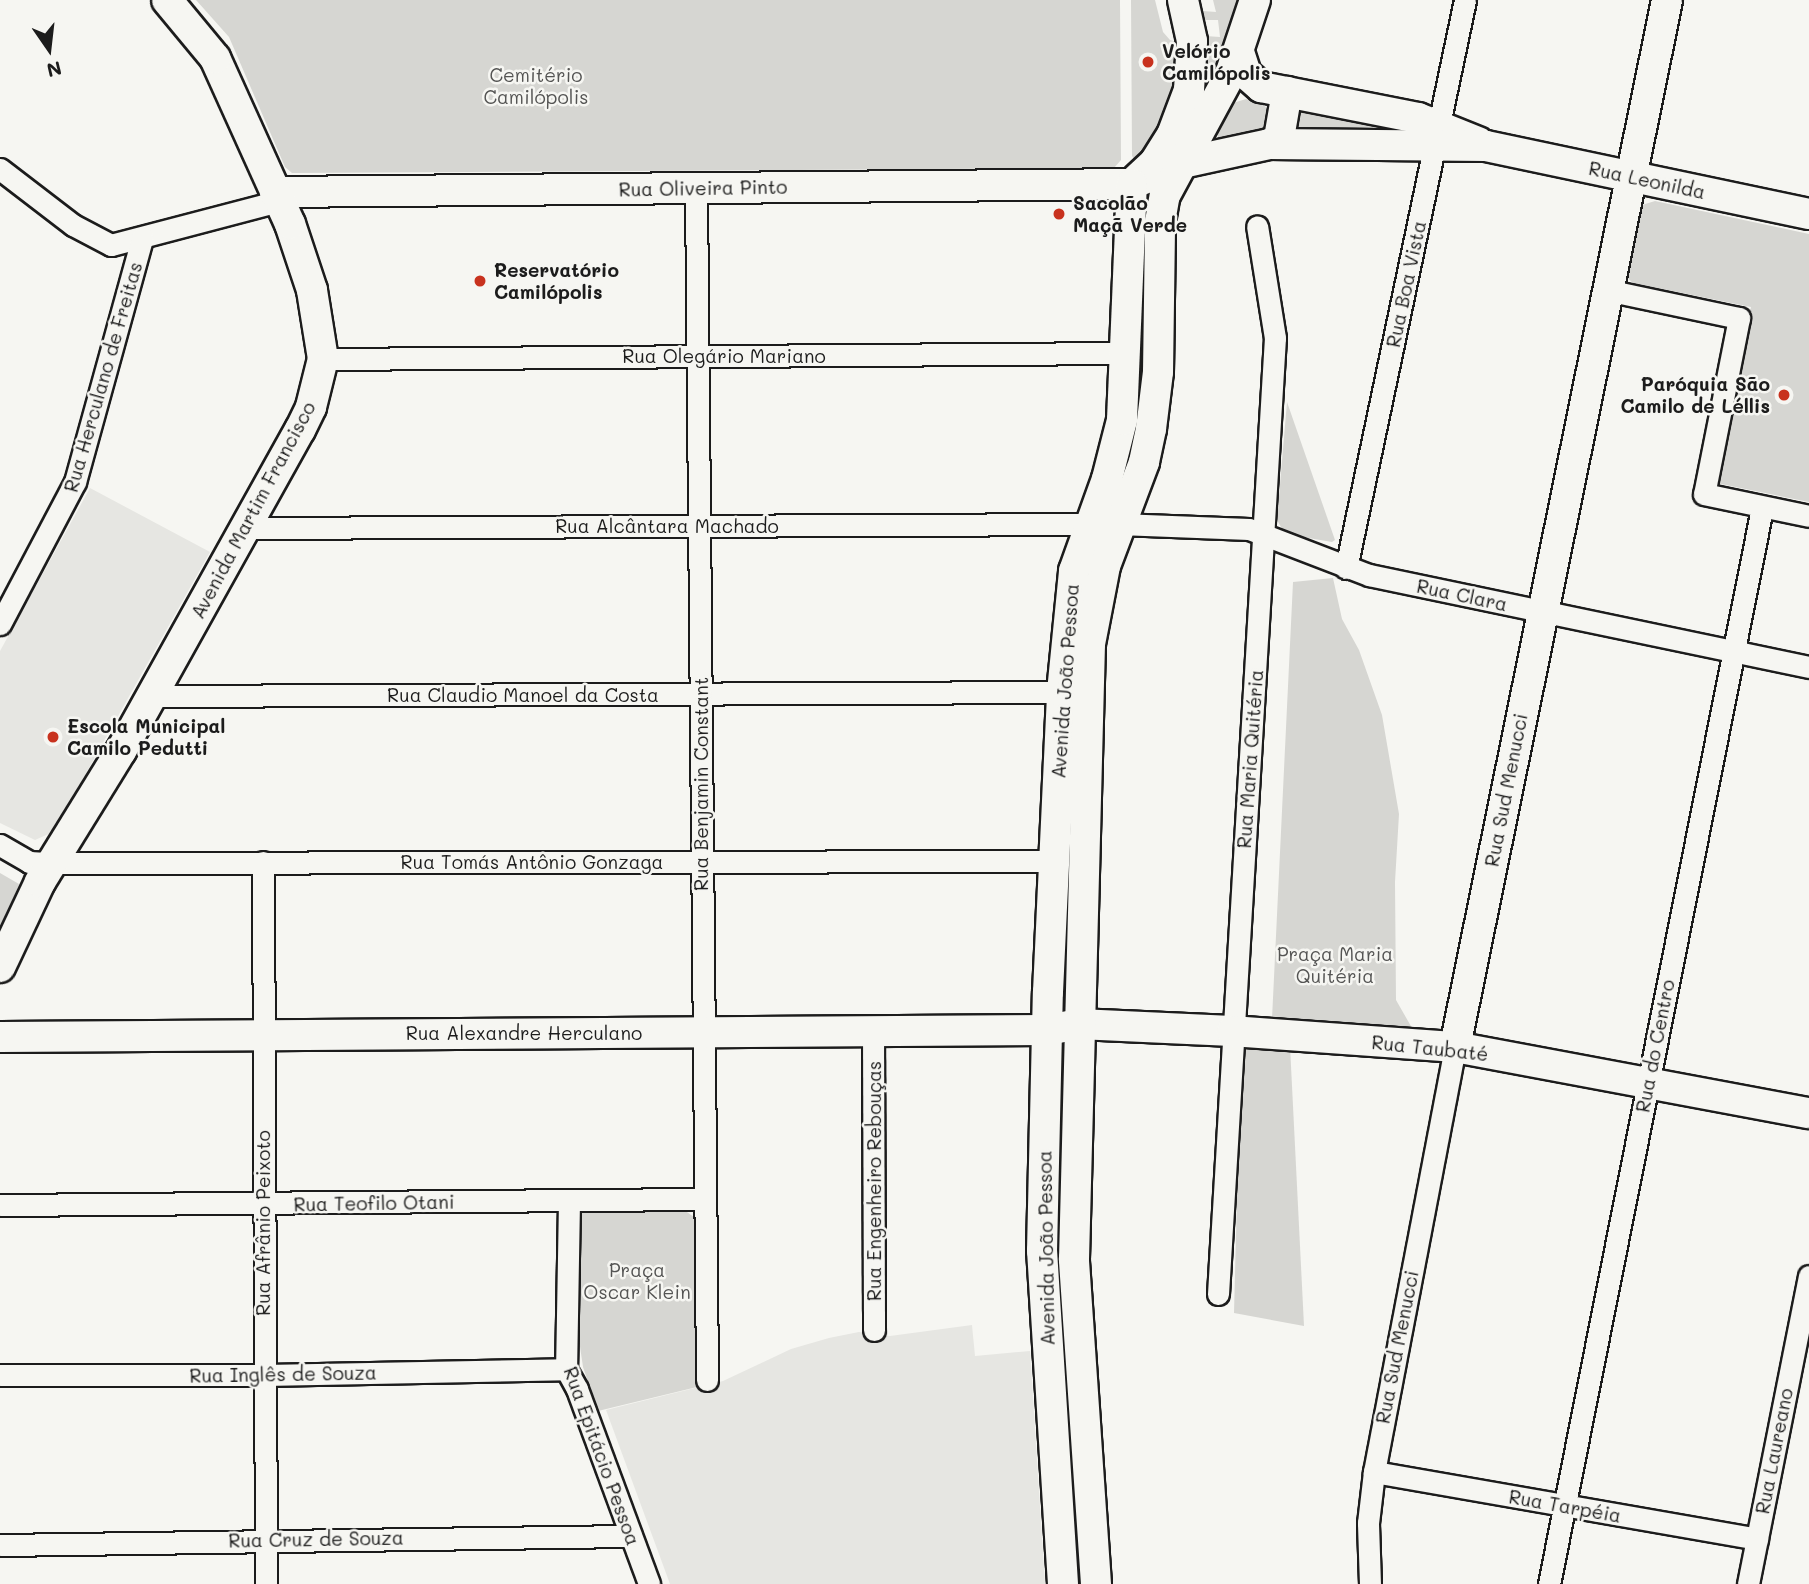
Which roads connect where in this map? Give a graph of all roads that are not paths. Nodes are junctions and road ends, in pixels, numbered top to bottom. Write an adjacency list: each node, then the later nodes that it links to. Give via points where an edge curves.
1 (167, 0): 15 (main road, Avenida Martim Francisco, via 215,58)
2 (1183, 0): 13 (main road, via 1193,58 1185,106 1164,149)
3 (1255, 0): 6 (main road, Avenida João Pessoa)
4 (1465, 0): 8 (street, Rua Boa Vista)
5 (1667, 0): 12 (main road, Rua Sud Menucci)
6 (1240, 51): 7 (main road, via 1249,79 1261,87); 10 (main road, Avenida João Pessoa)
7 (1287, 92): 8 (main road); 9 (main road)
8 (1436, 136): 9 (main road); 12 (main road, Rua Leonilda); 30 (street, Rua Boa Vista)
9 (1278, 144): 10 (main road)
10 (1182, 163): 13 (main road); 26 (main road, Avenida João Pessoa, via 1162,206 1158,372 1151,429 1144,462)
11 (0, 169): 18 (street, via 73,225 106,243 118,245)
12 (1629, 176): 16 (main road, Rua Leonilda); 19 (main road, Rua Sud Menucci)
13 (1132, 184): 14 (main road, Rua Oliveira Pinto); 20 (main road, Avenida João Pessoa)
14 (696, 188): 15 (main road, Rua Oliveira Pinto); 21 (street, Rua Benjamin Constant)
15 (277, 197): 18 (street); 22 (main road, Avenida Martim Francisco, via 312,290)
16 (1809, 214)
17 (1257, 226): 29 (street, Rua Maria Quitéria, via 1275,338)
18 (142, 238): 32 (street, Rua Herculano de Freitas, via 75,482)
19 (1606, 290): 23 (street, via 1738,318 1704,494); 31 (main road, Rua Sud Menucci)
20 (1126, 353): 21 (street, Rua Olegário Mariano); 25 (main road, Avenida João Pessoa, via 1122,420 1107,479)
21 (698, 357): 22 (street, Rua Olegário Mariano); 27 (street, Rua Benjamin Constant)
22 (323, 359): 28 (main road, Avenida Martim Francisco, via 311,407)
23 (1762, 508): 24 (street); 33 (street, Rua do Centro)
24 (1809, 516)
25 (1089, 524): 27 (street, Rua Alcântara Machado); 35 (main road, Avenida João Pessoa, via 1074,571)
26 (1119, 524): 29 (street, Rua Clara, via 1249,529); 44 (main road, Avenida João Pessoa, via 1099,590 1090,644)
27 (699, 526): 28 (street, Rua Alcântara Machado); 36 (street, Rua Benjamin Constant)
28 (246, 528): 37 (main road, Avenida Martim Francisco)
29 (1265, 535): 30 (street, Rua Clara); 47 (street, Rua Maria Quitéria)
30 (1346, 568): 31 (street, Rua Clara)
31 (1541, 611): 33 (street, Rua Clara); 51 (main road, Rua Sud Menucci)
32 (0, 624)
33 (1734, 652): 34 (street, Rua Clara); 52 (street, Rua do Centro)
34 (1809, 667)
35 (1062, 692): 36 (street, Rua Claudio Manoel da Costa); 40 (main road, Avenida João Pessoa)
36 (701, 694): 37 (street, Rua Claudio Manoel da Costa); 39 (street, Rua Benjamin Constant)
37 (152, 696): 42 (main road, Avenida Martim Francisco)
38 (0, 845): 42 (street, Rua Tomás Antônio Gonzaga, via 29,862)
39 (702, 861): 40 (street, Rua Tomás Antônio Gonzaga); 41 (street, Rua Tomás Antônio Gonzaga); 48 (street, Rua Benjamin Constant)
40 (1054, 861): 45 (main road, Avenida João Pessoa)
41 (263, 862): 42 (street, Rua Tomás Antônio Gonzaga); 49 (street, Rua Afrânio Peixoto)
42 (51, 863): 43 (main road, Avenida Martim Francisco)
43 (0, 967)
44 (1078, 1024): 45 (main road, Rua Taubaté); 47 (main road, Rua Taubaté); 74 (main road, Avenida João Pessoa, via 1074,1259)
45 (1048, 1030): 46 (main road, Rua Alexandre Herculano); 73 (main road, Avenida João Pessoa, via 1042,1251)
46 (873, 1031): 48 (main road, Rua Alexandre Herculano); 60 (street, Rua Engenheiro Rebouças)
47 (1232, 1031): 51 (main road, Rua Taubaté); 59 (street, Rua Maria Quitéria)
48 (703, 1032): 49 (main road, Rua Alexandre Herculano); 54 (street, Rua Benjamin Constant)
49 (263, 1035): 50 (main road, Rua Alexandre Herculano); 56 (street, Rua Afrânio Peixoto)
50 (0, 1037)
51 (1455, 1047): 52 (main road, Rua Taubaté); 65 (street, Rua Sud Menucci)
52 (1648, 1084): 53 (main road, Rua Taubaté); 66 (street, Rua do Centro)
53 (1809, 1113)
54 (705, 1199): 55 (street, Rua Teofilo Otani); 64 (street, Rua Benjamin Constant)
55 (569, 1200): 56 (street, Rua Teofilo Otani); 61 (street, Rua Epitácio Pessoa)
56 (263, 1204): 57 (street, Rua Teofilo Otani); 63 (street, Rua Afrânio Peixoto)
57 (0, 1205)
58 (1809, 1276): 69 (street, Rua Laureano)
59 (1218, 1294)
60 (874, 1330)
61 (566, 1369): 63 (street, Rua Inglês de Souza); 67 (street, Rua Epitácio Pessoa)
62 (0, 1375): 63 (street, Rua Inglês de Souza)
63 (264, 1376): 68 (street, Rua Afrânio Peixoto)
64 (707, 1380)
65 (1374, 1472): 66 (street, Rua Tarpéia); 75 (street, Rua Sud Menucci, via 1368,1523)
66 (1564, 1506): 69 (street, Rua Tarpéia); 76 (street, Rua do Centro)
67 (631, 1536): 68 (street, Rua Cruz de Souza); 72 (street, Rua Epitácio Pessoa)
68 (266, 1539): 70 (street, Rua Cruz de Souza); 71 (street, Rua Afrânio Peixoto)
69 (1757, 1539): 77 (street, Rua Laureano)
70 (0, 1545)
71 (266, 1584)
72 (649, 1584)
73 (1063, 1584)
74 (1096, 1584)
75 (1370, 1584)
76 (1549, 1584)
77 (1748, 1584)

